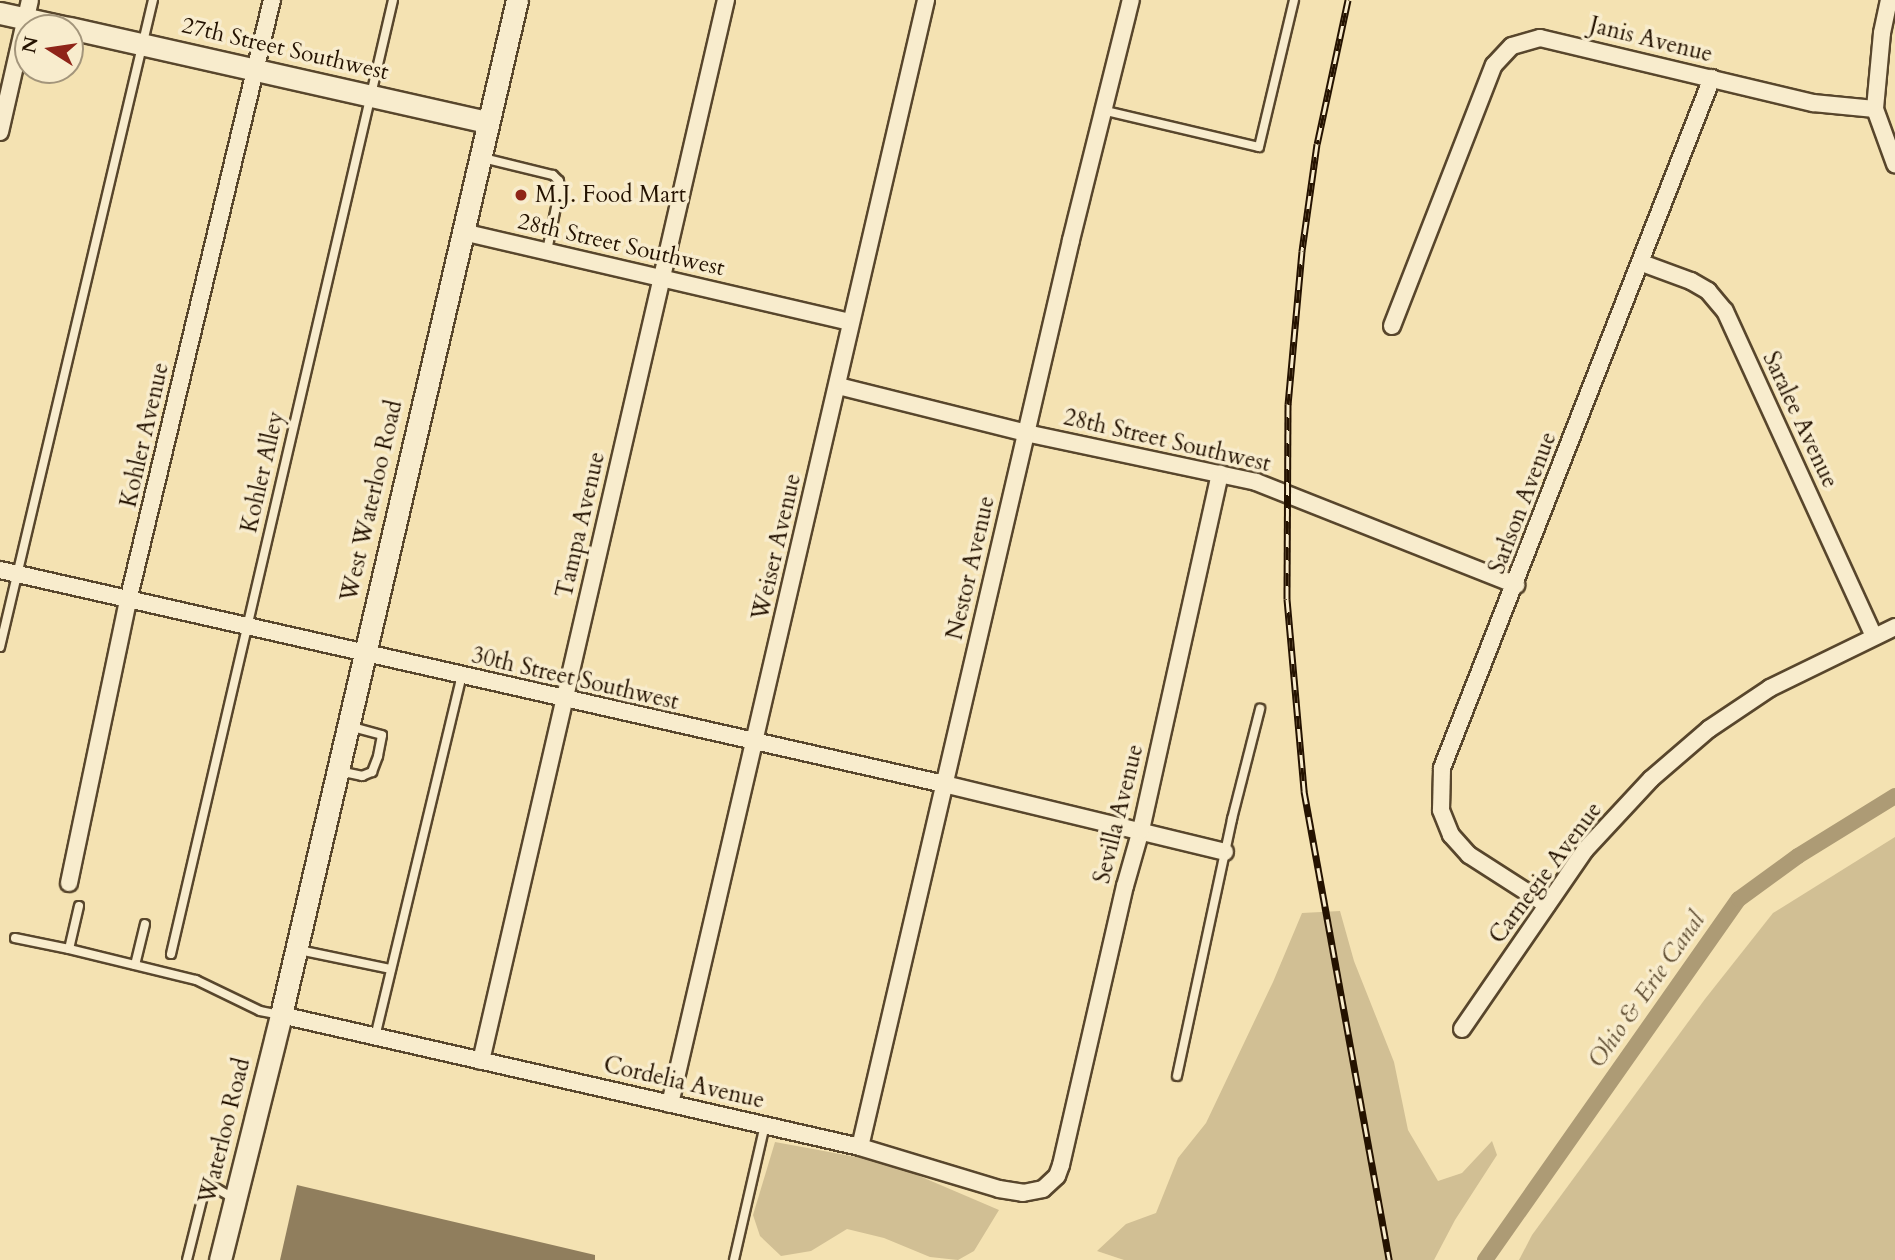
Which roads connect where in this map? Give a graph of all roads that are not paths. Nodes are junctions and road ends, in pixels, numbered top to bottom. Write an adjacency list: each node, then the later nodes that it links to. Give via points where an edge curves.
1 (153, 0): 13 (lane)
2 (272, 0): 14 (street, Kohler Avenue)
3 (393, 0): 16 (lane, Kohler Alley)
4 (517, 0): 19 (main road, West Waterloo Road)
5 (726, 0): 26 (street, Tampa Avenue)
6 (926, 0): 27 (street, Weiser Avenue)
7 (1130, 0): 18 (street, Nestor Avenue)
8 (1294, 0): 18 (lane, via 1259,146)
9 (1889, 0): 17 (street)
10 (28, 10): 11 (main road, 27th Street Southwest); 20 (street)
11 (0, 13)
12 (84, 31): 13 (main road, 27th Street Southwest)
13 (143, 44): 14 (main road, 27th Street Southwest); 33 (lane)
14 (256, 68): 16 (main road, 27th Street Southwest); 35 (street, Kohler Avenue)
15 (1713, 78): 17 (street, Janis Avenue, via 1813,103); 25 (street, Sarlson Avenue); 28 (street, Janis Avenue, via 1540,38 1528,39 1505,52 1494,65)
16 (370, 96): 19 (main road, 27th Street Southwest); 36 (lane, Kohler Alley)
17 (1875, 109): 22 (street)
18 (1102, 110): 30 (street, Nestor Avenue)
19 (487, 122): 21 (main road, West Waterloo Road)
20 (0, 132)
21 (480, 157): 23 (main road, West Waterloo Road); 24 (lane, via 553,175 559,181)
22 (1895, 164)
23 (464, 232): 24 (street, 28th Street Southwest); 40 (main road, West Waterloo Road)
24 (548, 251): 26 (street, 28th Street Southwest)
25 (1643, 263): 34 (street, Sarlson Avenue); 38 (street, Saralee Avenue, via 1692,281 1725,311)
26 (661, 278): 27 (street, 28th Street Southwest); 42 (street, Tampa Avenue)
27 (850, 322): 29 (street, Weiser Avenue)
28 (1392, 326)
29 (838, 386): 30 (street, 28th Street Southwest); 45 (street, Weiser Avenue)
30 (1026, 433): 31 (street, 28th Street Southwest); 47 (street, Nestor Avenue)
31 (1220, 474): 34 (street, 28th Street Southwest, via 1256,482); 48 (street, Sevilla Avenue)
32 (0, 570): 33 (street, 30th Street Southwest)
33 (17, 574): 35 (street, 30th Street Southwest); 39 (lane)
34 (1516, 585): 51 (street, Sarlson Avenue, via 1442,768 1439,796 1445,823 1460,846)
35 (128, 601): 36 (street, 30th Street Southwest); 50 (street, Kohler Avenue)
36 (247, 625): 40 (street, 30th Street Southwest); 57 (lane, Kohler Alley)
37 (1895, 627): 38 (street, Carnegie Avenue)
38 (1874, 636): 51 (street, Carnegie Avenue, via 1770,688 1684,749 1585,850)
39 (0, 647)
40 (363, 654): 41 (street, 30th Street Southwest); 44 (main road, West Waterloo Road)
41 (462, 676): 42 (street, 30th Street Southwest); 59 (lane)
42 (565, 700): 45 (street, 30th Street Southwest); 63 (street, Tampa Avenue)
43 (1261, 709): 49 (lane)
44 (347, 725): 46 (main road, West Waterloo Road); 46 (lane, via 382,735 378,756 372,772 362,776)
45 (755, 743): 47 (street, 30th Street Southwest); 65 (street, Weiser Avenue)
46 (336, 770): 56 (main road, West Waterloo Road)
47 (944, 784): 48 (street, 30th Street Southwest); 67 (street, Nestor Avenue)
48 (1141, 831): 49 (street, 30th Street Southwest); 68 (street, Sevilla Avenue)
49 (1225, 852): 64 (lane)
50 (69, 883)
51 (1547, 905): 61 (street, Carnegie Avenue)
52 (79, 906): 55 (lane)
53 (145, 923): 58 (lane)
54 (15, 938): 55 (lane)
55 (68, 949): 58 (lane)
56 (296, 950): 59 (lane); 60 (main road, West Waterloo Road)
57 (171, 954)
58 (135, 965): 60 (lane, via 195,980 260,1011)
59 (391, 969): 62 (lane)
60 (281, 1015): 62 (street, Cordelia Avenue); 69 (main road, Waterloo Road)
61 (1461, 1029)
62 (375, 1037): 63 (street, Cordelia Avenue)
63 (481, 1061): 65 (street, Cordelia Avenue)
64 (1177, 1076)
65 (670, 1104): 66 (street, Cordelia Avenue)
66 (765, 1125): 67 (street, Cordelia Avenue); 72 (lane)
67 (860, 1147): 68 (street, Cordelia Avenue, via 1023,1194 1051,1184)
68 (1061, 1165)
69 (235, 1199): 70 (lane, via 214,1187 205,1188); 71 (main road, Waterloo Road)
70 (187, 1260)
71 (220, 1260)
72 (734, 1260)

